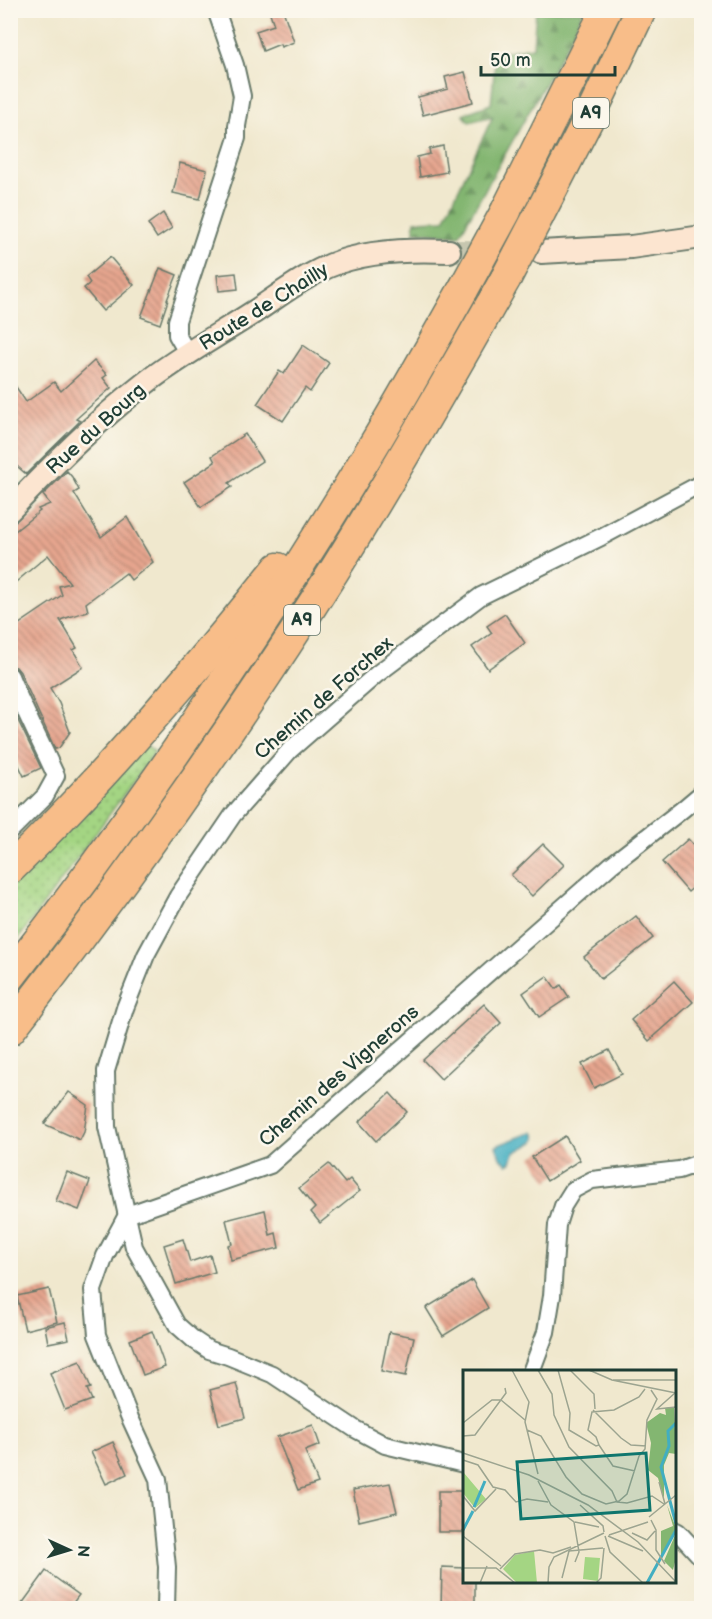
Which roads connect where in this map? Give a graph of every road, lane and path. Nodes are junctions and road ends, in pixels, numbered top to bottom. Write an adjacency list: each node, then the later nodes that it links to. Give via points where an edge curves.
1 (216, 10): 7 (street, via 242,96 237,138 177,321 177,335)
2 (606, 10): 8 (highway, A9, bridge, via 506,211)
3 (641, 10): 17 (highway, A9, bridge, via 506,278 334,571 131,871)
4 (702, 237): 6 (street)
5 (449, 251): 7 (street, Route de Chailly, via 388,251 329,266)
6 (542, 252)
7 (188, 354): 10 (street, Rue du Bourg, via 145,383 97,425)
8 (364, 461): 15 (highway, via 146,726); 16 (highway, A9, via 202,712 105,852)
9 (702, 483): 19 (street, Chemin de Forchex, via 481,596 377,674 290,750 233,815 178,896 146,955 106,1071 107,1128)
10 (10, 510)
11 (10, 676): 12 (street)
12 (15, 700): 14 (street, via 28,714 56,776 45,796)
13 (702, 793): 19 (street, Chemin des Vignerons, via 610,865 270,1165)
14 (10, 831)
15 (10, 869)
16 (10, 977)
17 (10, 1030)
18 (702, 1162): 20 (street, via 679,1170 592,1180 573,1190 558,1225 546,1332)
19 (127, 1215): 21 (street, Chemin de Forchex, via 134,1247 177,1325 194,1340 209,1350 272,1374 385,1445); 24 (street, via 105,1256 93,1290 96,1335 158,1479 167,1567)
20 (531, 1370)
21 (463, 1464)
22 (676, 1531): 23 (street)
23 (702, 1558)
24 (166, 1608)

